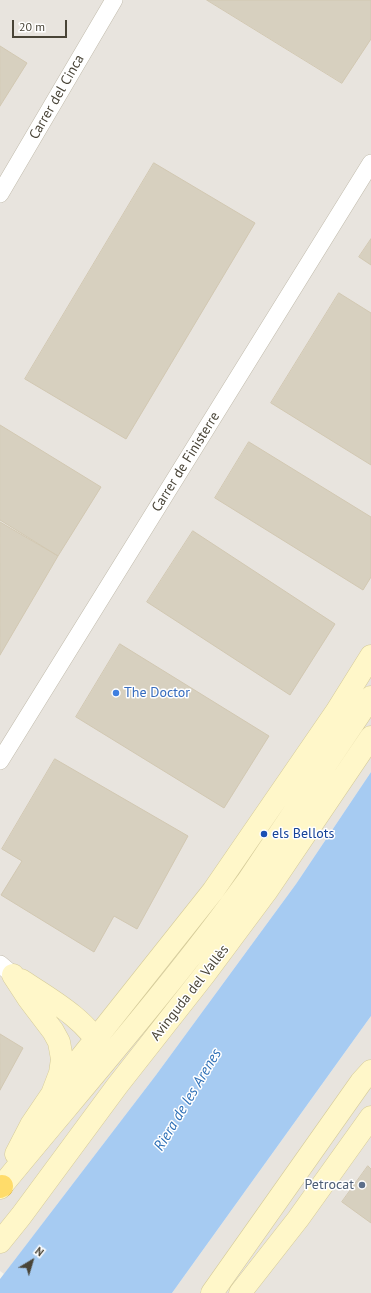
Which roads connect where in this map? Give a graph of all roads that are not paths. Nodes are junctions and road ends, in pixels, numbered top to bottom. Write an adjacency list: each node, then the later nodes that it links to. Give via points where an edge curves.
1 (114, 0): 3 (street, Carrer del Cinca)
2 (371, 164): 7 (street, Carrer de Finisterre)
3 (0, 194)
4 (371, 656): 9 (main road, via 336,712 213,891)
5 (371, 697): 11 (main road, Avinguda del Vallès, via 247,882)
6 (371, 737): 15 (main road, Avinguda del Vallès, via 262,898)
7 (0, 761)
8 (6, 970): 9 (main road, via 53,1001); 10 (main road)
9 (91, 1033): 10 (main road); 11 (main road); 13 (main road)
10 (55, 1036): 13 (main road, via 62,1058 60,1074)
11 (106, 1060): 15 (main road, via 105,1080); 16 (main road, Avinguda del Vallès)
12 (371, 1071): 18 (main road)
13 (52, 1094): 16 (main road, via 31,1126)
14 (371, 1117): 19 (main road, via 298,1219)
15 (86, 1128): 17 (main road, Avinguda del Vallès)
16 (1, 1187)
17 (0, 1242)
18 (212, 1293)
19 (240, 1293)

